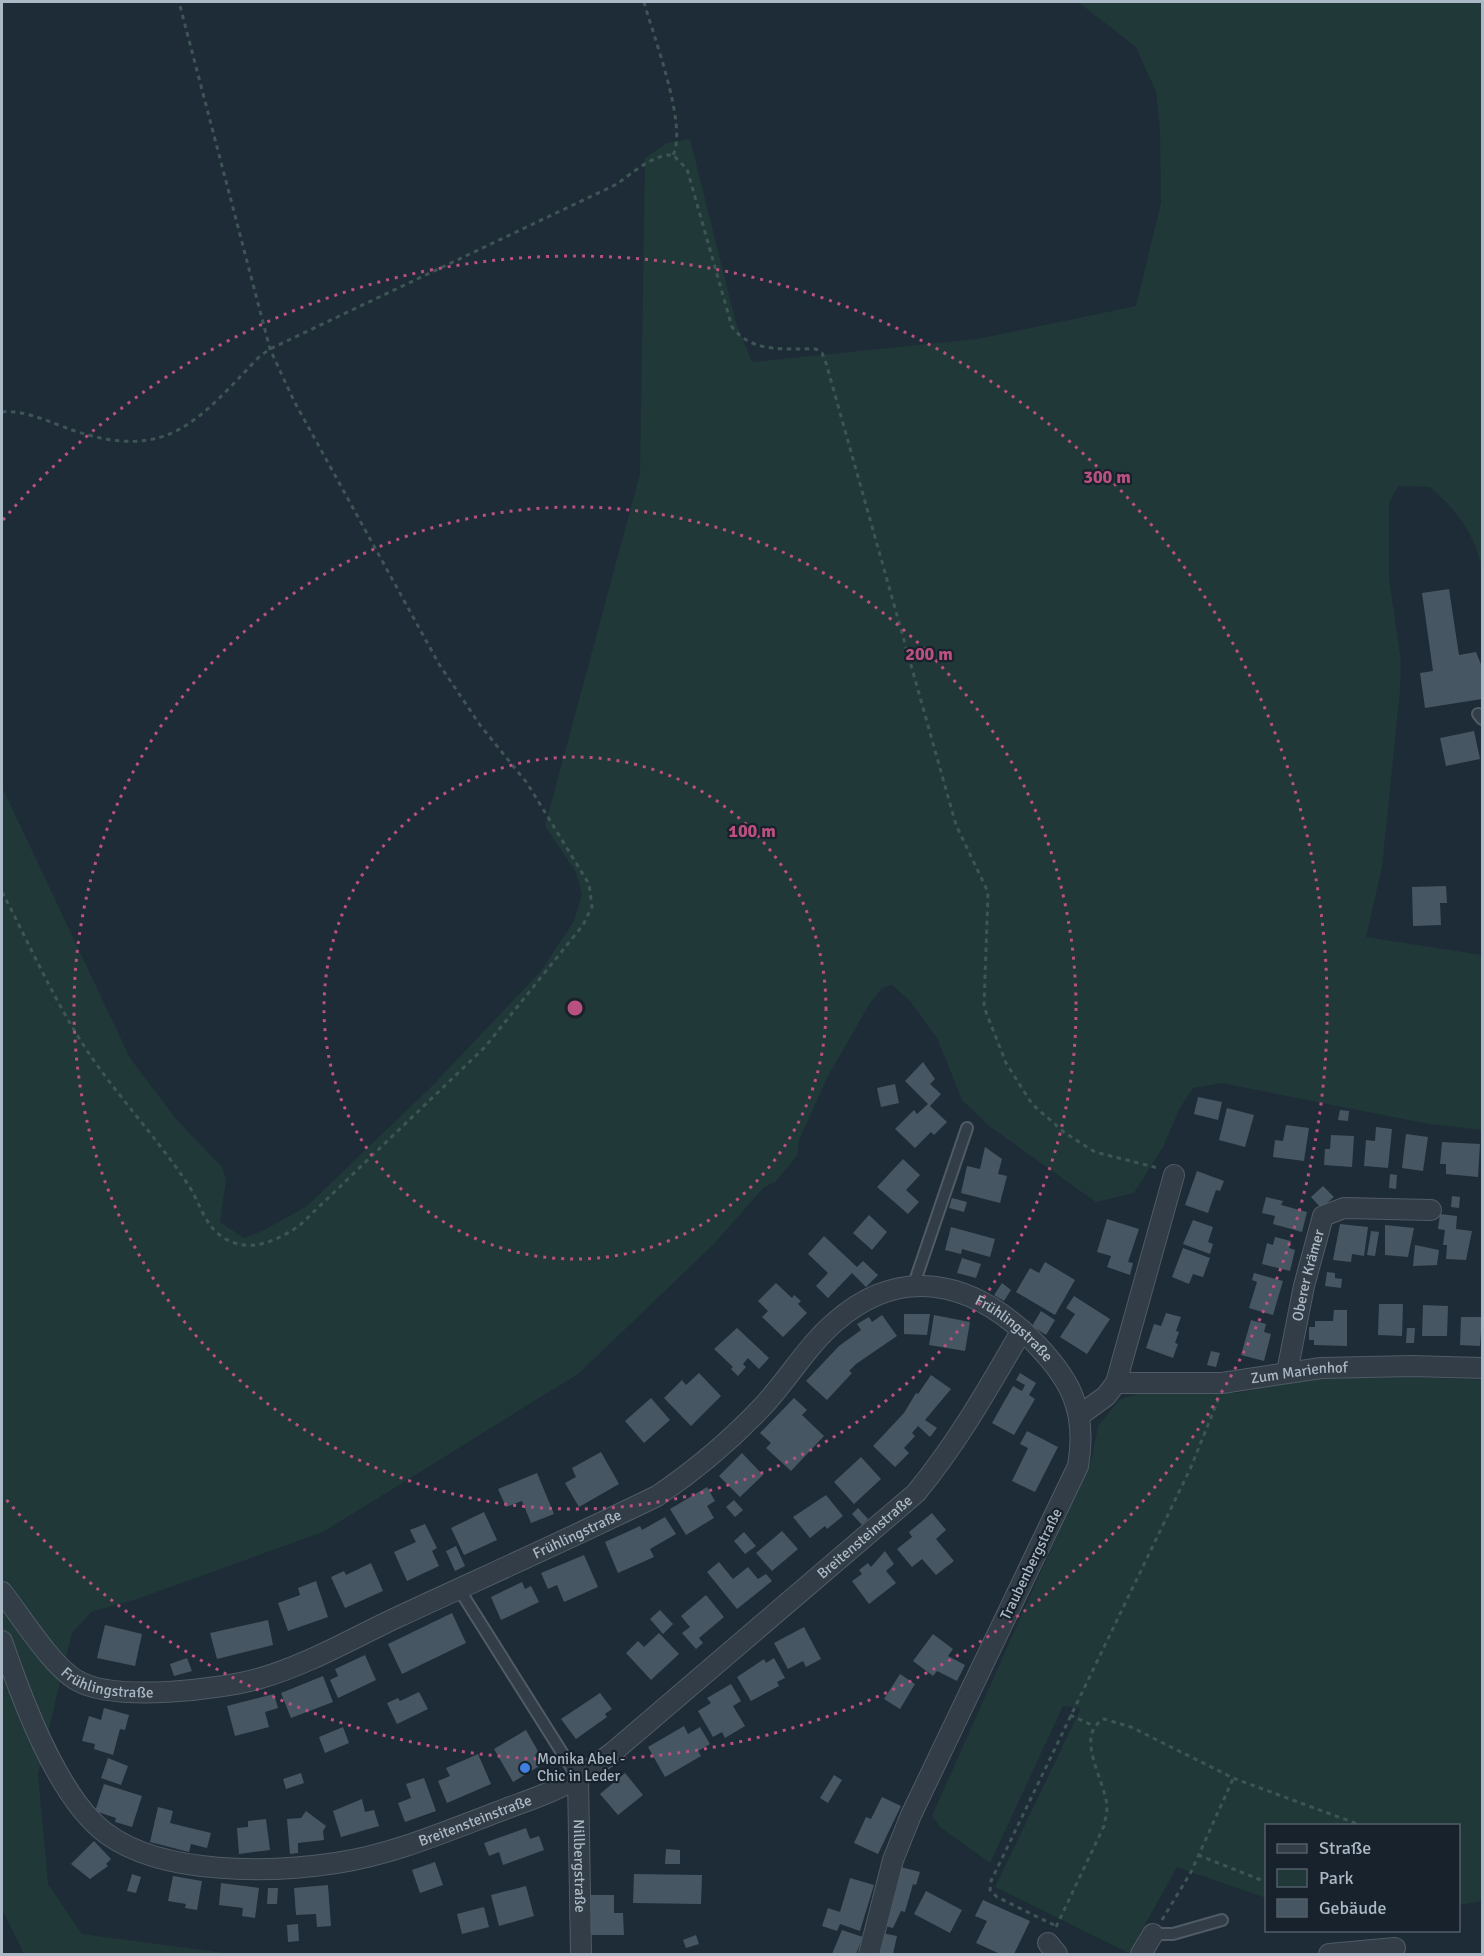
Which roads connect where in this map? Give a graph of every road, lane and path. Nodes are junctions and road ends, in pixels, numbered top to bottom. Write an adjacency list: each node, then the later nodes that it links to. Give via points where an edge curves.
1 (179, 2): 4 (path)
2 (644, 2): 3 (path, via 672,98 677,137)
3 (674, 155): 4 (path, via 651,161 615,185); 8 (path, via 687,169 732,327 741,338 764,348 816,349 826,363 956,825 988,892 984,1007 1006,1063 1032,1104 1065,1133 1095,1152)
4 (270, 349): 5 (path, via 201,417 178,431 151,440 115,443 39,418); 6 (path, via 294,401 439,664 480,725 527,783 589,884 591,907 584,925 485,1047 299,1226 257,1246 222,1238 210,1227 190,1188 88,1051 56,1000)
5 (2, 412)
6 (2, 892)
7 (967, 1128): 10 (lane)
8 (1174, 1175): 14 (street)
9 (1431, 1210): 13 (street, Oberer Krämer, via 1344,1208 1323,1216)
10 (914, 1284): 11 (street, Frühlingstraße, via 969,1296); 17 (street, Frühlingstraße, via 862,1301 834,1323 727,1443 657,1496)
11 (1022, 1330): 16 (street, Frühlingstraße, via 1060,1373); 22 (street, Breitensteinstraße, via 964,1430 916,1493 756,1632)
12 (1482, 1368): 13 (street, Zum Marienhof, via 1359,1366)
13 (1287, 1372): 15 (street, Zum Marienhof)
14 (1116, 1383): 15 (street, Zum Marienhof); 16 (street, via 1106,1396)
15 (1222, 1383): 20 (path, via 1215,1411 1191,1467)
16 (1080, 1415): 32 (street, Traubenbergstraße, via 1078,1466 911,1815 893,1860)
17 (459, 1589): 18 (street, Frühlingstraße, via 261,1678 147,1693 99,1689 78,1682 62,1669); 22 (lane)
18 (2, 1592)
19 (2, 1641): 22 (street, Breitensteinstraße, via 17,1685 60,1778 86,1814 106,1834 163,1860 276,1868 337,1863 452,1829)
20 (1070, 1715): 21 (path); 29 (path, via 990,1890)
21 (1094, 1726): 23 (path, via 1104,1719 1113,1720); 29 (path, via 1091,1747 1107,1808 1104,1826)
22 (578, 1778): 31 (street, Nillbergstraße)
23 (1233, 1778): 24 (path); 25 (path)
24 (1358, 1824)
25 (1198, 1856): 26 (path); 28 (path)
26 (1265, 1882)
27 (1222, 1920): 28 (lane, via 1173,1934)
28 (1153, 1934): 33 (street)
29 (1054, 1941)
30 (1395, 1948): 34 (street)
31 (580, 1954)
32 (869, 1954)
33 (1141, 1954)
34 (1329, 1954)

